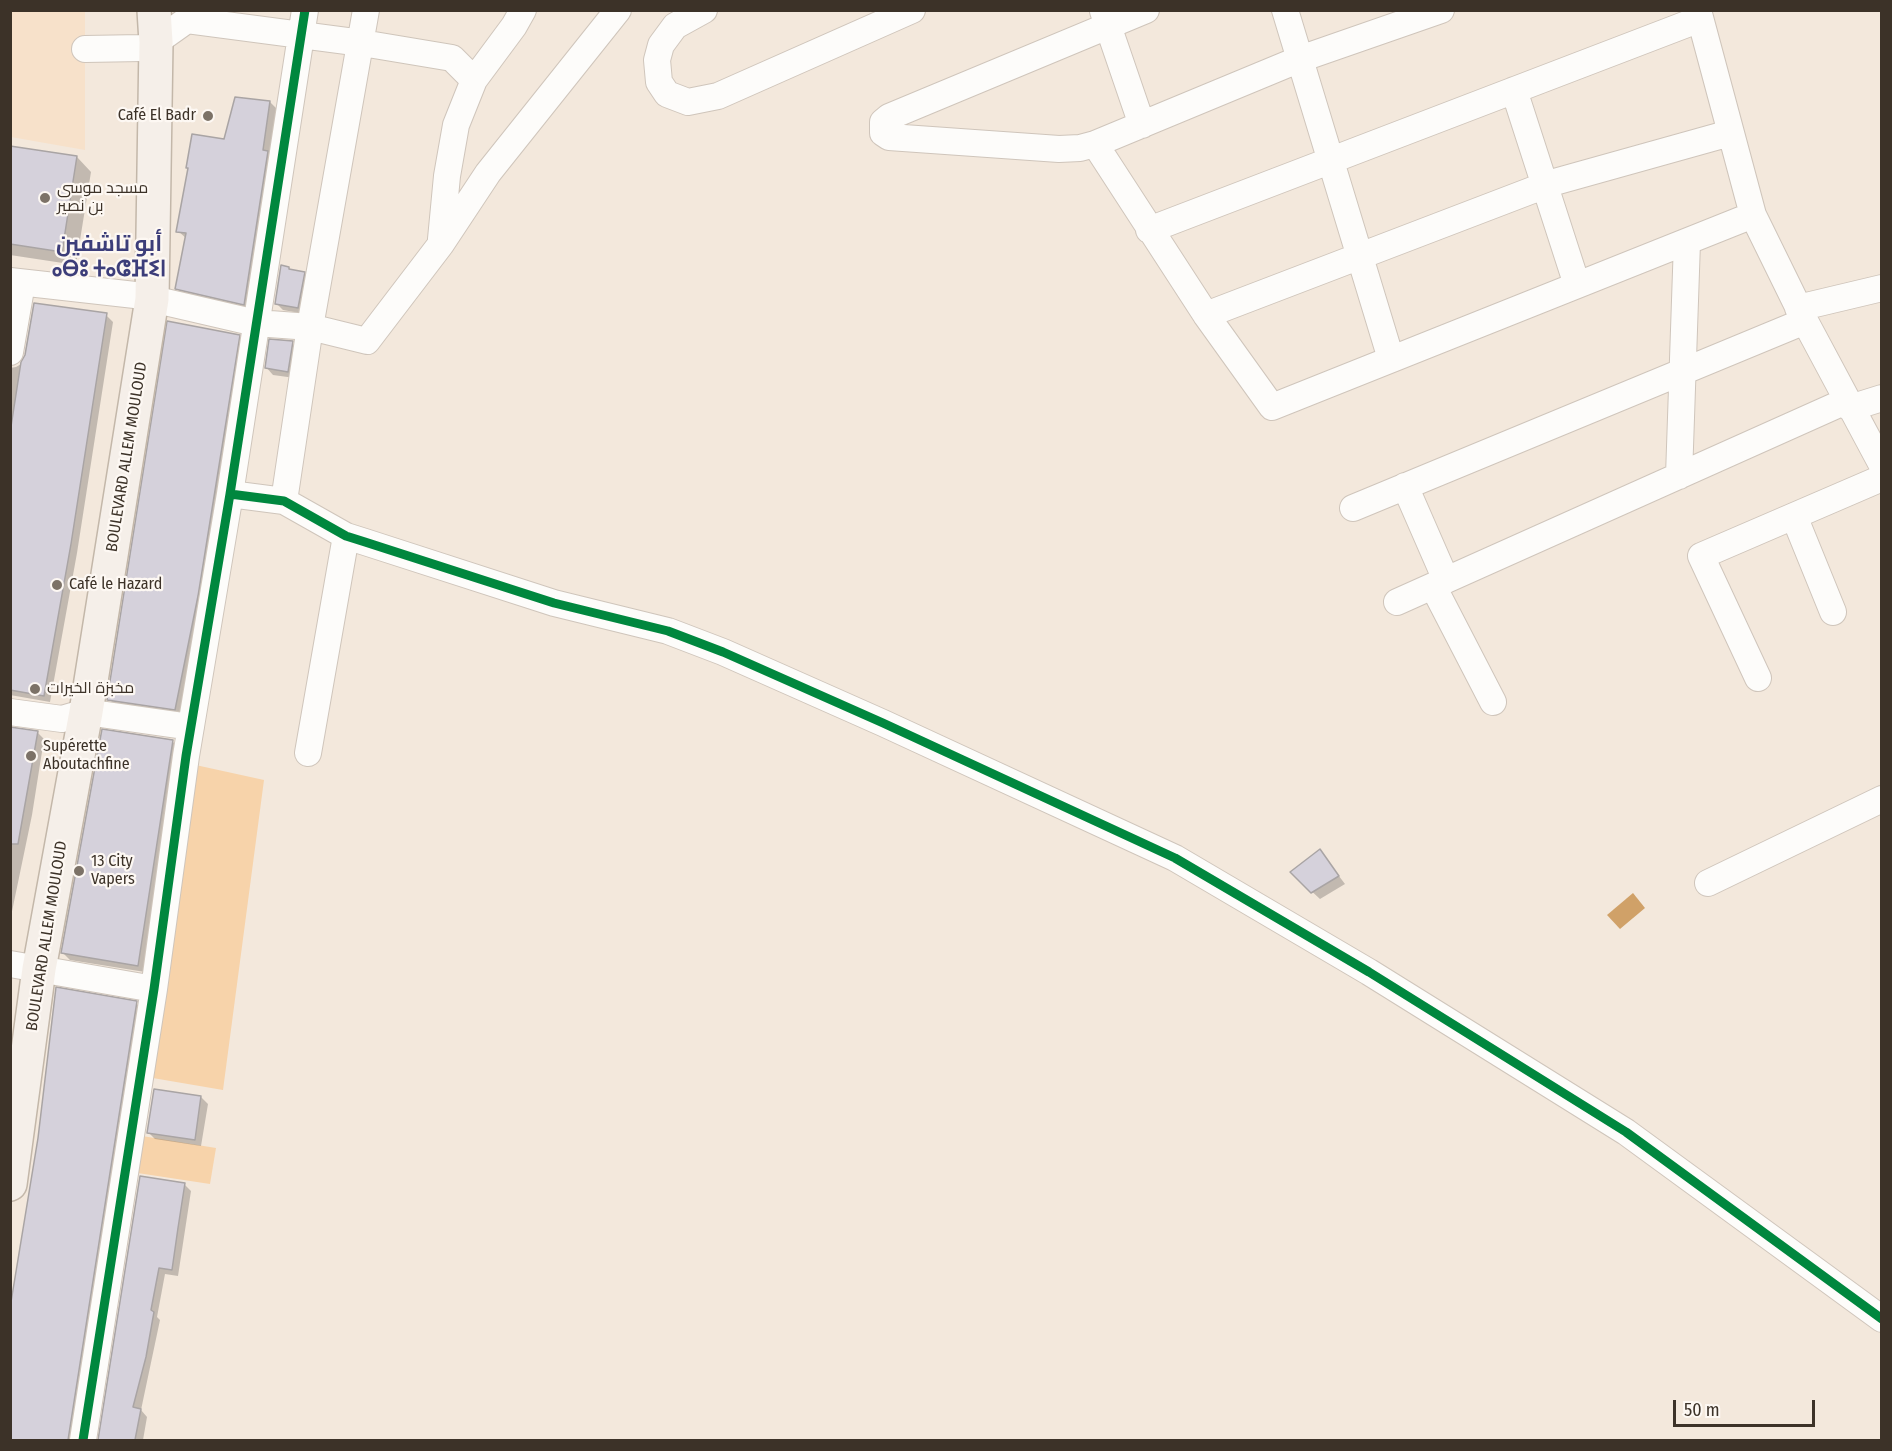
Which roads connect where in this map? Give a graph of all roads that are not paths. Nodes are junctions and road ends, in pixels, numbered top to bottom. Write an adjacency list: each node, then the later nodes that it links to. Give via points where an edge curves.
1 (138, 10): 14 (main road, BOULEVARD ALLEM MOULOUD)
2 (366, 10): 15 (street)
3 (524, 10): 18 (street)
4 (618, 10): 28 (street, via 488,173)
5 (704, 10): 6 (street, via 675,26 661,45 657,60 659,82 667,94 688,102 718,96)
6 (912, 10)
7 (1146, 10): 12 (street)
8 (1285, 10): 17 (street)
9 (1441, 10): 17 (street)
10 (187, 15): 13 (street); 14 (street)
11 (1699, 15): 19 (street); 21 (street)
12 (1106, 18): 20 (street); 22 (street, via 885,118 882,125 883,133 889,137 1059,149)
13 (303, 23): 15 (street); 36 (street)
14 (151, 33): 16 (street); 33 (main road, BOULEVARD ALLEM MOULOUD)
15 (362, 43): 18 (street, via 452,58); 37 (street)
16 (85, 49)
17 (1300, 59): 20 (street); 23 (street)
18 (474, 80): 28 (street, via 456,125)
19 (1514, 90): 23 (street); 24 (street)
20 (1142, 125): 22 (street)
21 (1731, 133): 24 (street); 25 (street)
22 (1095, 144): 26 (street)
23 (1330, 160): 26 (street); 29 (street)
24 (1545, 186): 29 (street); 31 (street)
25 (1753, 215): 27 (street); 34 (street)
26 (1149, 230): 35 (street)
27 (1687, 242): 31 (street); 40 (street)
28 (441, 244): 37 (street, via 367,341)
29 (1359, 256): 35 (street); 39 (street)
30 (16, 282): 33 (street); 38 (street)
31 (1577, 285): 39 (street)
32 (1881, 288): 34 (street)
33 (143, 297): 36 (street); 58 (main road, BOULEVARD ALLEM MOULOUD)
34 (1802, 314): 40 (street); 42 (street)
35 (1206, 315): 39 (street, via 1272,407)
36 (256, 323): 37 (street); 47 (street)
37 (310, 327): 48 (street)
38 (10, 352)
39 (1391, 359)
40 (1684, 371): 44 (street); 46 (street)
41 (1881, 398): 42 (street)
42 (1848, 405): 43 (street); 44 (street)
43 (1881, 465)
44 (1679, 476): 52 (street)
45 (1881, 478): 50 (street)
46 (1405, 486): 49 (street); 52 (street)
47 (230, 494): 48 (street); 59 (street)
48 (284, 501): 51 (street)
49 (1353, 508)
50 (1794, 516): 54 (street); 55 (street, via 1701,556)
51 (346, 536): 60 (street); 67 (street, via 554,603 668,631 712,648 1174,858 1369,972 1626,1132)
52 (1439, 583): 53 (street); 56 (street)
53 (1397, 602)
54 (1833, 612)
55 (1758, 678)
56 (1493, 702)
57 (10, 712): 58 (street)
58 (74, 716): 59 (street); 63 (main road, BOULEVARD ALLEM MOULOUD)
59 (191, 727): 64 (street)
60 (308, 753)
61 (1881, 799): 62 (street)
62 (1708, 883)
63 (24, 966): 64 (street); 65 (main road, BOULEVARD ALLEM MOULOUD); 66 (main road, BOULEVARD ALLEM MOULOUD)
64 (154, 989): 68 (street)
65 (10, 1059)
66 (10, 1184)
67 (1881, 1319)
68 (83, 1440)

